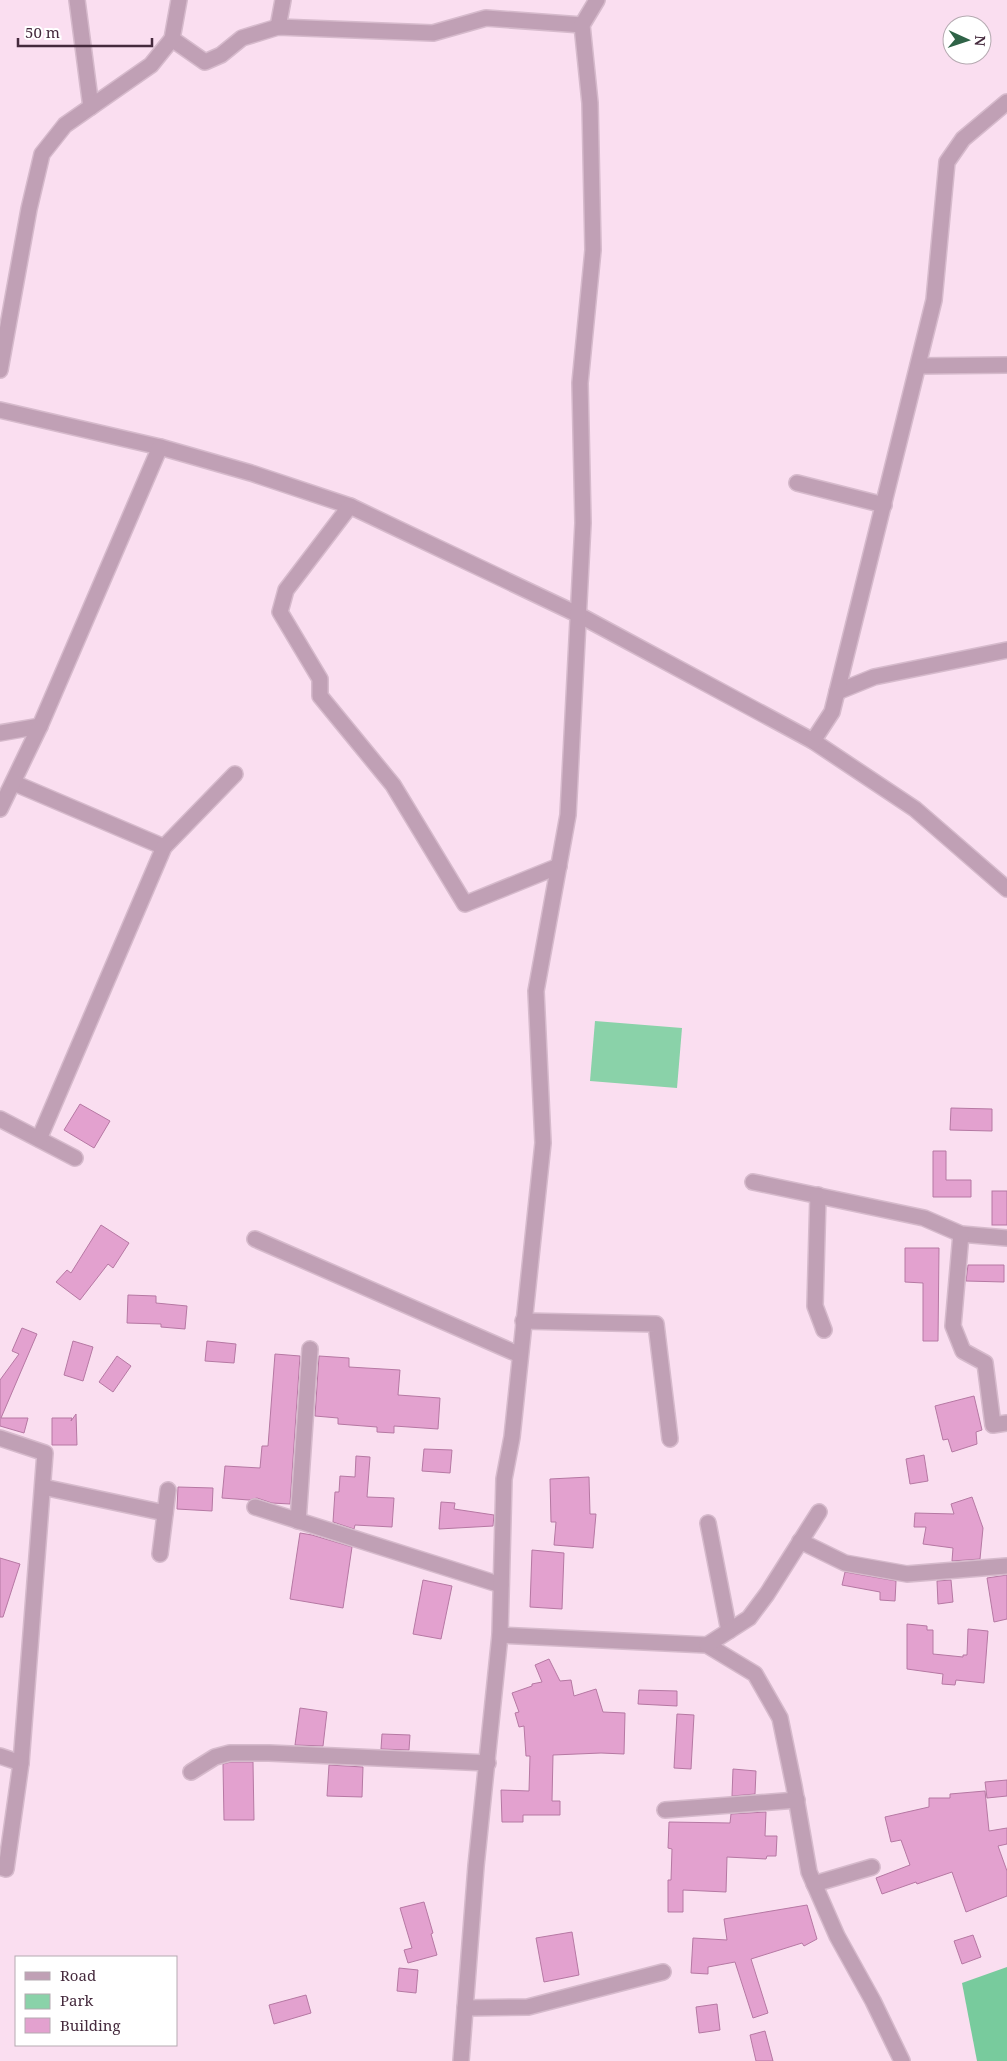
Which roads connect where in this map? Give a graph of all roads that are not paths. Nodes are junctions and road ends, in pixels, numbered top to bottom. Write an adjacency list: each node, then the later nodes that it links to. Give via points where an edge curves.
1 (77, 0): 9 (street)
2 (179, 0): 7 (street)
3 (283, 0): 6 (street)
4 (597, 0): 5 (street)
5 (582, 25): 6 (street, via 486,18 433,33); 18 (street, via 590,103 593,250 580,384 583,523)
6 (278, 27): 7 (street, via 242,38 221,55 204,62)
7 (172, 39): 9 (street, via 151,65)
8 (1007, 102): 11 (street, via 962,139 947,162 934,300)
9 (91, 108): 12 (street, via 65,126 42,154)
10 (1007, 365): 11 (street)
11 (918, 366): 16 (street)
12 (0, 370)
13 (0, 410): 14 (street)
14 (160, 447): 17 (street); 21 (street)
15 (797, 483): 16 (street)
16 (884, 505): 20 (street)
17 (350, 506): 18 (street); 28 (street, via 286,590 280,612 320,679 320,696 393,785 465,904)
18 (579, 615): 23 (street); 28 (street, via 568,815)
19 (1007, 650): 20 (street, via 874,677)
20 (837, 692): 23 (street, via 832,712)
21 (40, 726): 22 (street); 25 (street)
22 (0, 734)
23 (813, 741): 29 (street, via 915,809)
24 (234, 774): 27 (street)
25 (14, 783): 26 (street); 27 (street)
26 (0, 809)
27 (164, 847): 31 (street)
28 (559, 866): 38 (street, via 536,991 543,1143)
29 (1007, 889)
30 (0, 1119): 31 (street)
31 (40, 1139): 32 (street)
32 (75, 1158)
33 (753, 1182): 34 (street)
34 (818, 1195): 35 (street, via 924,1218); 39 (street, via 815,1306)
35 (961, 1234): 36 (street); 42 (street, via 953,1326 963,1351 985,1363 993,1425)
36 (1007, 1238)
37 (255, 1239): 41 (street)
38 (523, 1321): 41 (street); 44 (street, via 656,1324)
39 (824, 1330)
40 (310, 1349): 50 (street)
41 (520, 1356): 55 (street, via 512,1437 504,1479)
42 (1007, 1423)
43 (0, 1438): 45 (street, via 45,1453)
44 (670, 1439)
45 (43, 1487): 49 (street); 60 (street)
46 (168, 1490): 49 (street)
47 (255, 1507): 50 (street)
48 (818, 1512): 52 (street)
49 (165, 1513): 53 (street)
50 (298, 1521): 55 (street)
51 (708, 1523): 56 (street)
52 (800, 1541): 54 (street, via 846,1563 907,1574); 56 (street, via 767,1594 748,1618)
53 (160, 1554)
54 (1007, 1566)
55 (501, 1585): 57 (street)
56 (729, 1631): 58 (street)
57 (500, 1635): 58 (street); 61 (street)
58 (707, 1645): 63 (street, via 755,1674 780,1718)
59 (0, 1756): 60 (street)
60 (21, 1763): 65 (street, via 6,1869)
61 (488, 1763): 62 (street, via 230,1753 215,1756); 69 (street, via 476,1866)
62 (190, 1772)
63 (797, 1800): 64 (street); 67 (street, via 809,1872)
64 (665, 1810)
65 (0, 1867)
66 (872, 1867): 67 (street)
67 (814, 1884): 71 (street, via 837,1936)
68 (663, 1972): 69 (street, via 528,2008)
69 (466, 2008): 70 (street)
70 (461, 2061)
71 (902, 2061)

